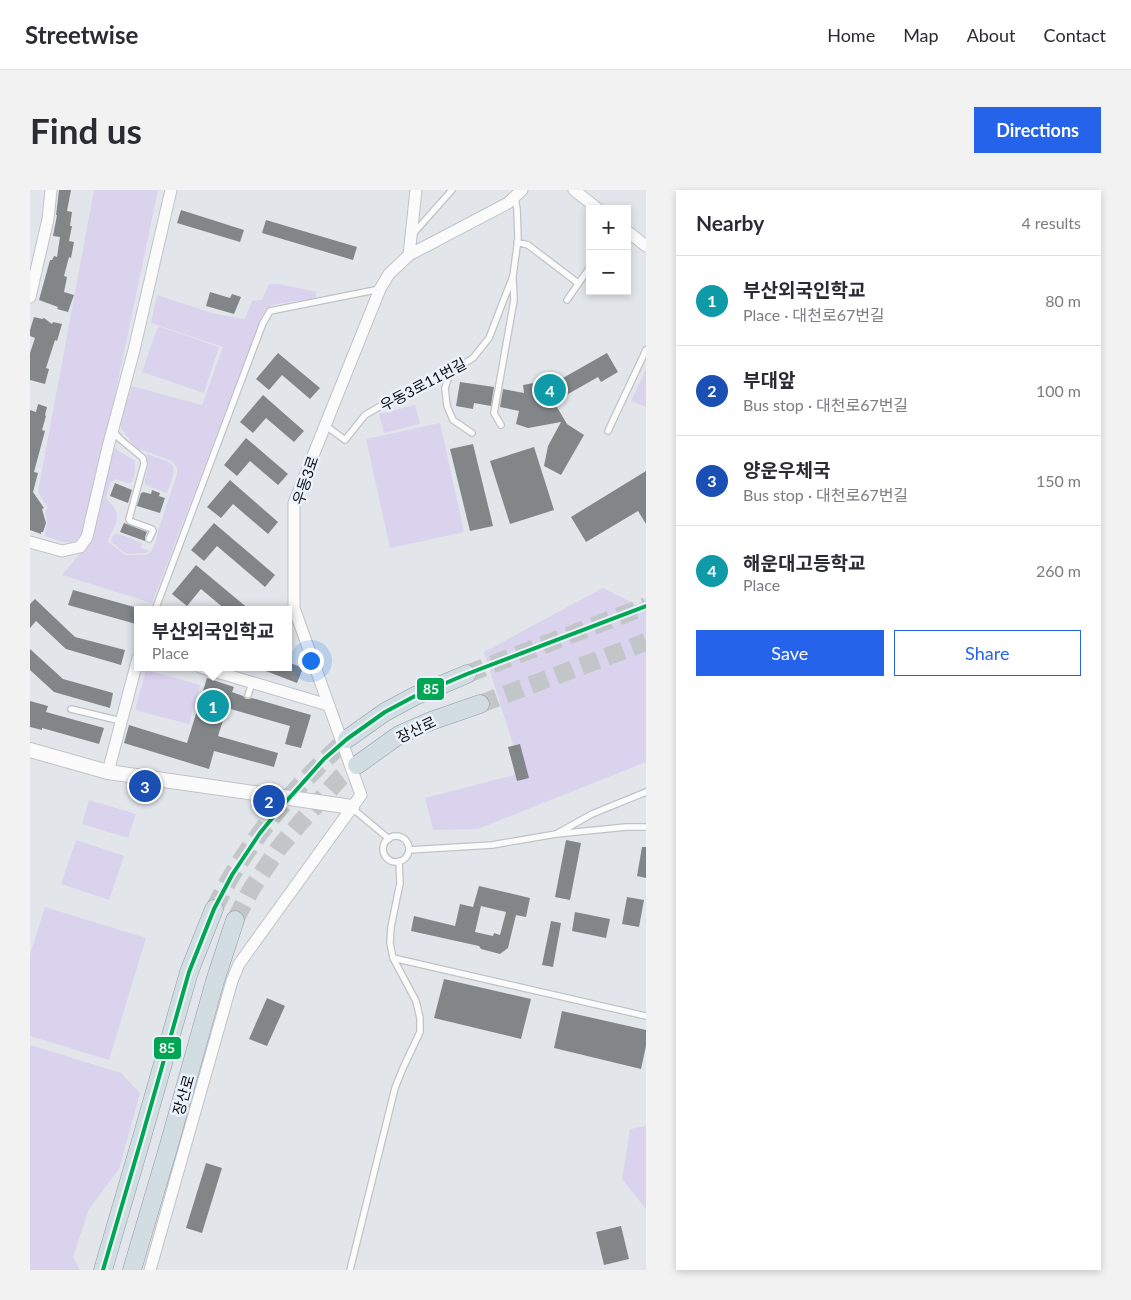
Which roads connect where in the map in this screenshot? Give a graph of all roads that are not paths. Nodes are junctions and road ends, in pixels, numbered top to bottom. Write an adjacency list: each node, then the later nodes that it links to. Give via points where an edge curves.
1 (51, 190): 17 (street, via 48,219)
2 (171, 190): 23 (street)
3 (416, 190): 9 (street)
4 (452, 190): 9 (lane)
5 (574, 190): 7 (street)
6 (518, 194): 10 (lane, 우동3로11번길); 12 (street, 우동3로11번길, via 508,204)
7 (593, 205)
8 (631, 234): 11 (street)
9 (411, 236): 12 (street)
10 (517, 242): 14 (lane, 우동3로11번길); 15 (lane, via 528,245)
11 (646, 246)
12 (409, 255): 16 (street, 우동3로, via 389,274)
13 (586, 272): 15 (lane)
14 (513, 276): 20 (lane, 우동3로11번길, via 489,338 473,358); 22 (lane, via 514,300 494,413)
15 (578, 283): 18 (lane)
16 (380, 289): 21 (street, 우동3로); 28 (lane, via 270,312 263,323)
17 (30, 297)
18 (567, 300)
19 (646, 350): 24 (lane)
20 (450, 373): 21 (lane, 우동3로11번길, via 365,415 345,440); 25 (lane, via 445,388 447,406 453,420)
21 (325, 425): 35 (street, 우동3로, via 294,503 294,608)
22 (502, 425)
23 (112, 430): 26 (lane, via 143,458 129,519 152,529); 27 (street, via 87,537 80,547 62,551)
24 (608, 431)
25 (472, 433)
26 (149, 539)
27 (30, 542)
28 (157, 606)
29 (134, 671): 37 (street)
30 (215, 671): 32 (street)
31 (467, 674): 38 (highway, 장산로, via 385,712)
32 (252, 682): 33 (lane); 35 (street)
33 (248, 695)
34 (480, 704): 40 (highway, 장산로, via 399,735)
35 (328, 705): 43 (street, 우동3로, via 361,795)
36 (71, 709): 37 (lane)
37 (121, 721): 41 (street)
38 (347, 739)
39 (30, 750): 41 (street)
40 (357, 764)
41 (108, 772): 43 (street)
42 (646, 792): 45 (lane, via 592,814)
43 (352, 808): 46 (lane); 55 (street, via 240,964 232,981)
44 (646, 827): 45 (lane)
45 (556, 834): 47 (lane, via 492,845)
46 (388, 839): 47 (lane, via 400,837 407,842); 48 (lane, via 384,846 385,854)
47 (409, 850): 48 (lane)
48 (399, 862): 51 (lane, via 400,883 390,943)
49 (214, 909): 53 (highway, 장산로, via 189,972)
50 (235, 920): 54 (highway, 장산로)
51 (393, 958): 52 (lane); 56 (lane, via 416,1001 420,1032 395,1088)
52 (646, 1016)
53 (103, 1270)
54 (132, 1270)
55 (150, 1270)
56 (350, 1270)

